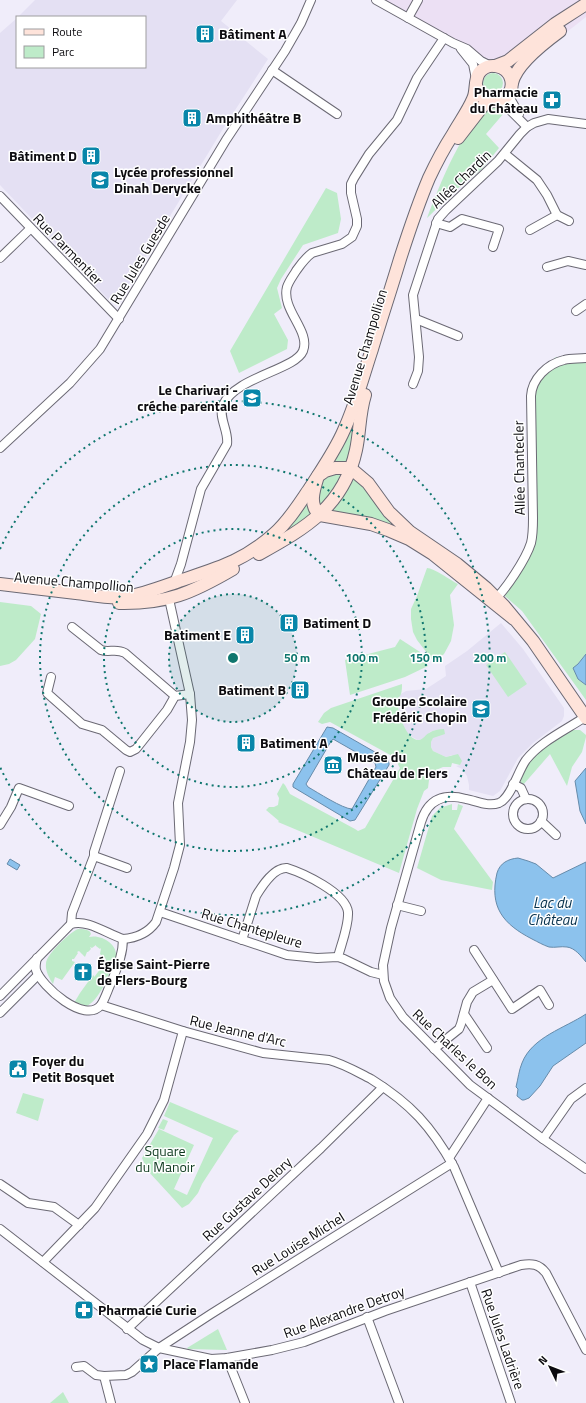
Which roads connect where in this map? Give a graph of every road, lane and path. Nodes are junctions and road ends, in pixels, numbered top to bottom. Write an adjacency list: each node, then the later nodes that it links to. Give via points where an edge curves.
1 (310, 0): 10 (street, Rue Jules Guesde, via 294,37)
2 (376, 0): 6 (street)
3 (418, 0): 6 (street)
4 (586, 4): 9 (street, via 555,24 508,61)
5 (586, 13): 12 (street, via 538,49 517,70)
6 (408, 18): 7 (street)
7 (444, 38): 8 (street); 39 (street, via 417,78 397,120 369,154 351,184 357,219 352,237 342,244 312,253 290,280 287,299 304,340 300,355 246,384 231,394 223,405 227,444 201,489)
8 (453, 42): 9 (street); 11 (street, via 464,51 473,64)
9 (493, 66): 11 (street, via 482,70); 12 (street, via 508,72)
10 (272, 70): 14 (street); 30 (street, Rue Jules Guesde, via 213,162)
11 (476, 83): 13 (street, via 481,96); 37 (street, Avenue Champollion, via 473,99 438,159 419,202 351,415 341,438)
12 (511, 87): 13 (street, via 504,98); 16 (street, via 511,100)
13 (494, 101): 16 (street, via 507,107); 36 (street, Avenue Champollion, via 482,107 457,140 426,204 363,400 358,445)
14 (337, 114)
15 (586, 124): 16 (street, Allée Chardin, via 548,119)
16 (528, 127): 17 (street, Allée Chardin)
17 (505, 154): 19 (street, Allée Chardin, via 537,180); 21 (street, Allée Chardin, via 446,210)
18 (0, 196): 22 (street, Rue Parmentier)
19 (557, 215): 20 (street); 23 (street)
20 (570, 221)
21 (436, 223): 24 (street, Allée Chardin, via 450,227 462,219 499,229); 31 (street, Allée Chardin, via 414,290)
22 (30, 229): 25 (street); 30 (street, Rue Parmentier)
23 (530, 230)
24 (493, 247)
25 (0, 258)
26 (586, 265): 27 (street, via 568,261)
27 (547, 267)
28 (586, 304): 29 (street)
29 (576, 311)
30 (119, 319): 35 (street, Rue Jules Guesde, via 83,370)
31 (416, 320): 32 (street); 34 (street, Allée Chardin, via 420,357)
32 (458, 336)
33 (586, 358): 45 (street, Allée Chantecler, via 565,360 552,365 542,372 533,386 532,536 526,554)
34 (413, 384)
35 (0, 448)
36 (351, 470): 37 (street, via 335,468); 38 (street, Avenue Champollion, via 340,492); 45 (street, via 368,483 389,512 410,532 463,568)
37 (318, 476): 38 (street, via 313,500); 40 (street, Avenue Champollion, via 288,520 265,542 233,562)
38 (320, 515): 44 (street, Avenue Champollion, via 303,528 213,581); 45 (street, via 364,522 409,539)
39 (181, 564): 40 (street); 41 (street)
40 (194, 576): 41 (street, Avenue Champollion)
41 (174, 583): 42 (street, Avenue Champollion, via 125,597); 44 (street)
42 (0, 584)
43 (0, 591): 44 (street, Avenue Champollion, via 109,603 147,603)
44 (170, 599): 48 (street)
45 (494, 600): 50 (street, via 514,619)
46 (72, 627): 49 (street, via 101,650 118,650 125,653)
47 (51, 677): 49 (street, via 47,693 82,724 102,730 130,752 136,749)
48 (190, 694): 49 (street); 62 (street, via 192,731 178,803 180,844)
49 (175, 696)
50 (586, 717): 52 (street, Rue Charles le Bon, via 533,752)
51 (120, 771): 58 (street)
52 (513, 784): 53 (street, via 521,788); 60 (street, Rue Charles le Bon, via 504,800 494,804 448,797 438,799 426,809)
53 (526, 799): 55 (street, via 539,803 543,812); 55 (street, via 521,800 515,807 513,816 517,824 530,829)
54 (69, 806): 56 (street, via 19,788)
55 (541, 821): 57 (street)
56 (0, 825)
57 (556, 835)
58 (94, 856): 59 (street); 63 (street, via 72,913)
59 (127, 868)
60 (397, 906): 61 (street); 70 (street, Rue Charles le Bon)
61 (421, 911)
62 (160, 912): 64 (street, via 149,930); 65 (street, Rue Chantepleure)
63 (71, 924): 64 (street, via 84,923); 68 (street)
64 (123, 939): 74 (street, via 120,962)
65 (242, 940): 67 (street, Rue Chantepleure, via 291,956); 67 (street, via 256,896 276,872 287,868 318,881 347,906 347,923)
66 (474, 950): 71 (street)
67 (338, 957): 70 (street, Rue Chantepleure)
68 (37, 958): 69 (street); 72 (street)
69 (38, 975): 74 (street, via 58,996 72,1006 86,1010); 75 (street)
70 (383, 975): 79 (street, Rue Charles le Bon, via 394,1006)
71 (493, 980): 73 (street, via 512,1008 540,990); 76 (street, via 473,992)
72 (0, 996)
73 (549, 1004)
74 (101, 1005): 77 (street, Rue Jeanne d'Arc)
75 (0, 1013)
76 (464, 1014): 78 (street); 79 (street, via 459,1029)
77 (183, 1031): 80 (street, Rue Jeanne d'Arc, via 273,1055 329,1060); 87 (street, via 166,1093 152,1126 99,1202)
78 (487, 1048)
79 (434, 1049): 82 (street, Rue Charles le Bon)
80 (383, 1087): 84 (street, Rue Jeanne d'Arc, via 410,1107 430,1129); 93 (street, Rue Gustave Delory)
81 (586, 1088): 83 (street, via 571,1099)
82 (488, 1098): 83 (street, Rue Charles le Bon); 84 (street, Rue Louise Michel)
83 (542, 1139): 85 (street, Rue Charles le Bon)
84 (450, 1160): 90 (street, Rue Jeanne d'Arc); 94 (street, Rue Louise Michel)
85 (586, 1169)
86 (0, 1184): 87 (street, via 28,1203 54,1207)
87 (79, 1225): 89 (street)
88 (0, 1229): 89 (street, Rue Alexandre Detroy)
89 (43, 1262): 93 (street, Rue Alexandre Detroy)
90 (499, 1273): 91 (street, Rue Alexandre Detroy); 95 (street, Rue Alexandre Detroy, via 529,1264 540,1267)
91 (470, 1282): 92 (street, Rue Alexandre Detroy); 102 (street, Rue Jules Ladrière)
92 (367, 1317): 96 (street, Rue Alexandre Detroy, via 291,1346); 101 (street)
93 (127, 1329): 94 (street, Rue Alexandre Detroy)
94 (159, 1348): 96 (street, Rue Alexandre Detroy, via 205,1358); 98 (street, Rue Louise Michel, via 132,1372 126,1375)
95 (586, 1350)
96 (227, 1358): 100 (street)
97 (76, 1367): 98 (street, via 84,1366 96,1375)
98 (104, 1376): 99 (street)
99 (111, 1403)
100 (245, 1403)
101 (399, 1403)
102 (511, 1403)

